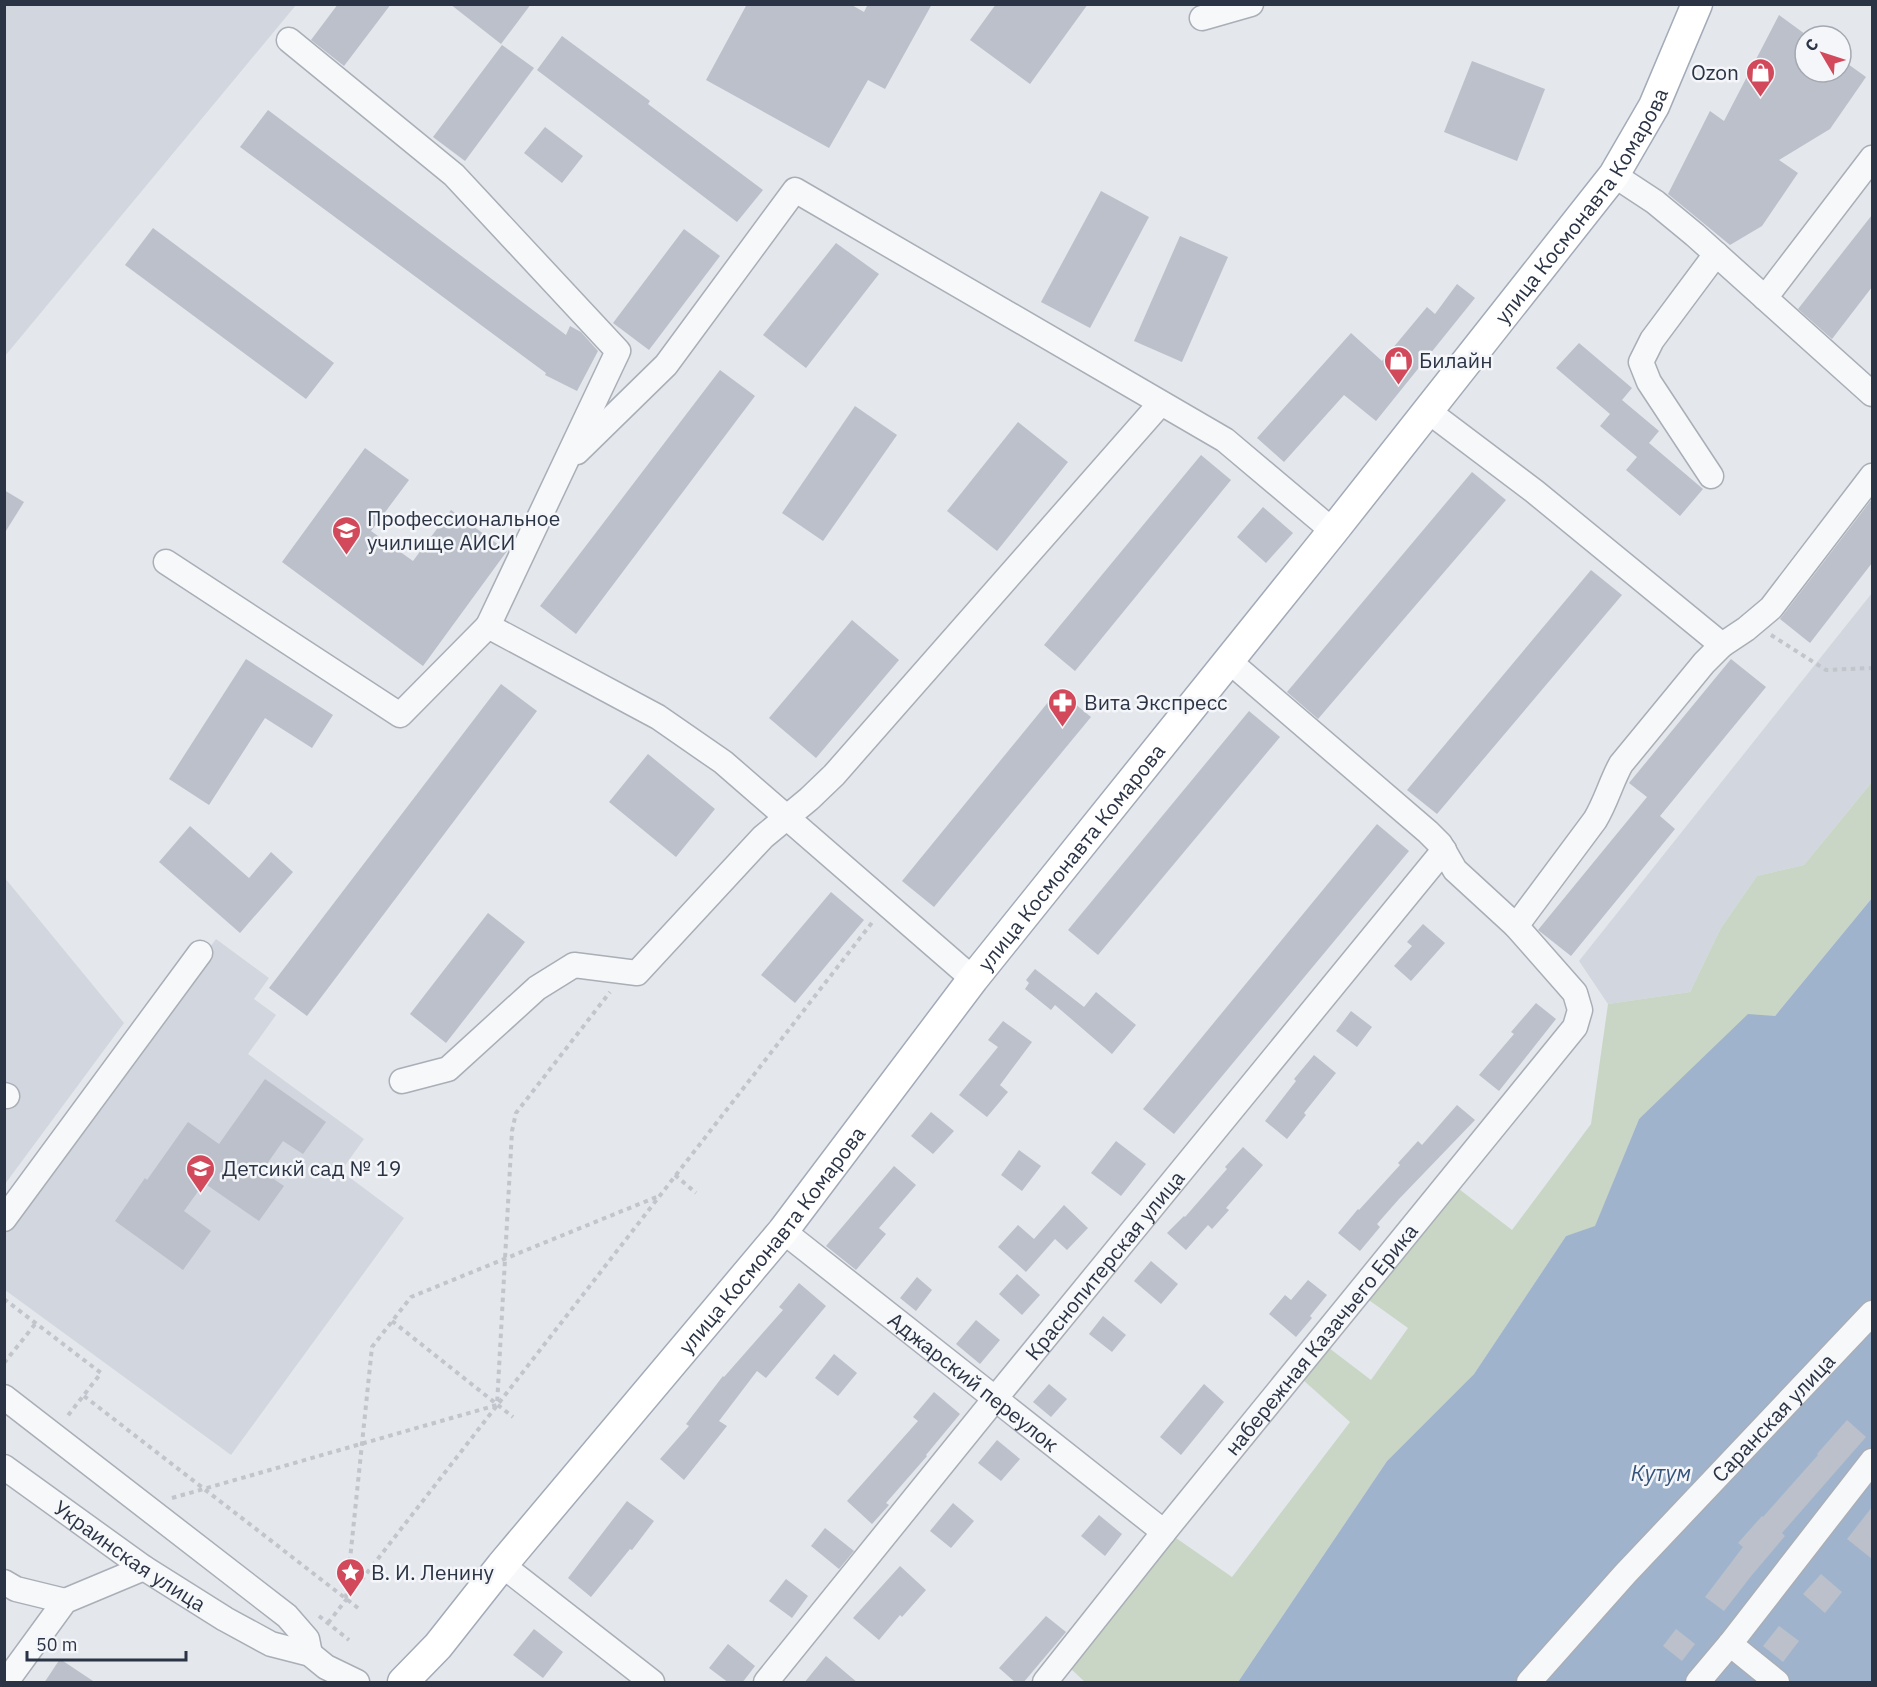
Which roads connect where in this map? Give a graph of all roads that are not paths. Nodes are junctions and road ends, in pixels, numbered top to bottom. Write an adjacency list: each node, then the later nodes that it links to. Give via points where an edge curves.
1 (1251, 4): 3 (street)
2 (1697, 4): 6 (main road, улица Космонавта Комарова, via 1654,106)
3 (1202, 18)
4 (289, 40): 12 (street, via 454,175 618,351)
5 (1872, 158): 8 (street)
6 (1614, 175): 7 (street, via 1655,202); 11 (main road, улица Космонавта Комарова)
7 (1716, 254): 8 (street); 13 (street, via 1652,340 1641,362 1649,382)
8 (1765, 298): 9 (street)
9 (1872, 394)
10 (1160, 404): 12 (street, via 795,190 666,365); 15 (street, via 1225,440); 20 (street, via 834,775)
11 (1428, 411): 15 (main road, улица Космонавта Комарова); 18 (street, via 1534,490)
12 (564, 464): 17 (street)
13 (1711, 476)
14 (1872, 476): 18 (street, via 1771,608)
15 (1333, 531): 19 (main road, улица Космонавта Комарова)
16 (166, 562): 17 (street, via 400,715)
17 (488, 626): 20 (street, via 658,717 723,762)
18 (1722, 645): 22 (street, via 1621,764 1595,820)
19 (1229, 661): 21 (street, via 1428,831); 24 (main road, улица Космонавта Комарова)
20 (786, 817): 24 (street); 25 (street, via 755,845 638,973 574,965 537,988 448,1069)
21 (1444, 850): 22 (street, via 1455,870); 30 (street, Краснопитерская улица)
22 (1516, 926): 33 (street, набережная Казачьего Ерика, via 1575,993 1580,1010 1575,1027)
23 (200, 953): 26 (street)
24 (973, 979): 27 (main road, улица Космонавта Комарова)
25 (402, 1081)
26 (4, 1220)
27 (783, 1231): 30 (street, Аджарский переулок); 34 (main road, улица Космонавта Комарова)
28 (1872, 1312): 46 (street, Саранская улица, via 1625,1574)
29 (4, 1397): 39 (street, via 287,1616 307,1639)
30 (994, 1400): 33 (street, Аджарский переулок); 44 (street, Краснопитерская улица)
31 (1872, 1461): 38 (street)
32 (4, 1467): 35 (street, Украинская улица)
33 (1164, 1532): 45 (street, набережная Казачьего Ерика)
34 (502, 1564): 42 (main road, улица Космонавта Комарова, via 438,1646); 43 (street)
35 (144, 1568): 37 (street); 39 (street, Украинская улица, via 271,1644)
36 (4, 1582): 37 (street, via 15,1589)
37 (65, 1601): 40 (street)
38 (1730, 1644): 47 (street); 48 (street)
39 (310, 1654): 41 (street, Украинская улица)
40 (6, 1683)
41 (357, 1683)
42 (403, 1683)
43 (652, 1683)
44 (766, 1683)
45 (1045, 1683)
46 (1529, 1683)
47 (1698, 1683)
48 (1777, 1683)

